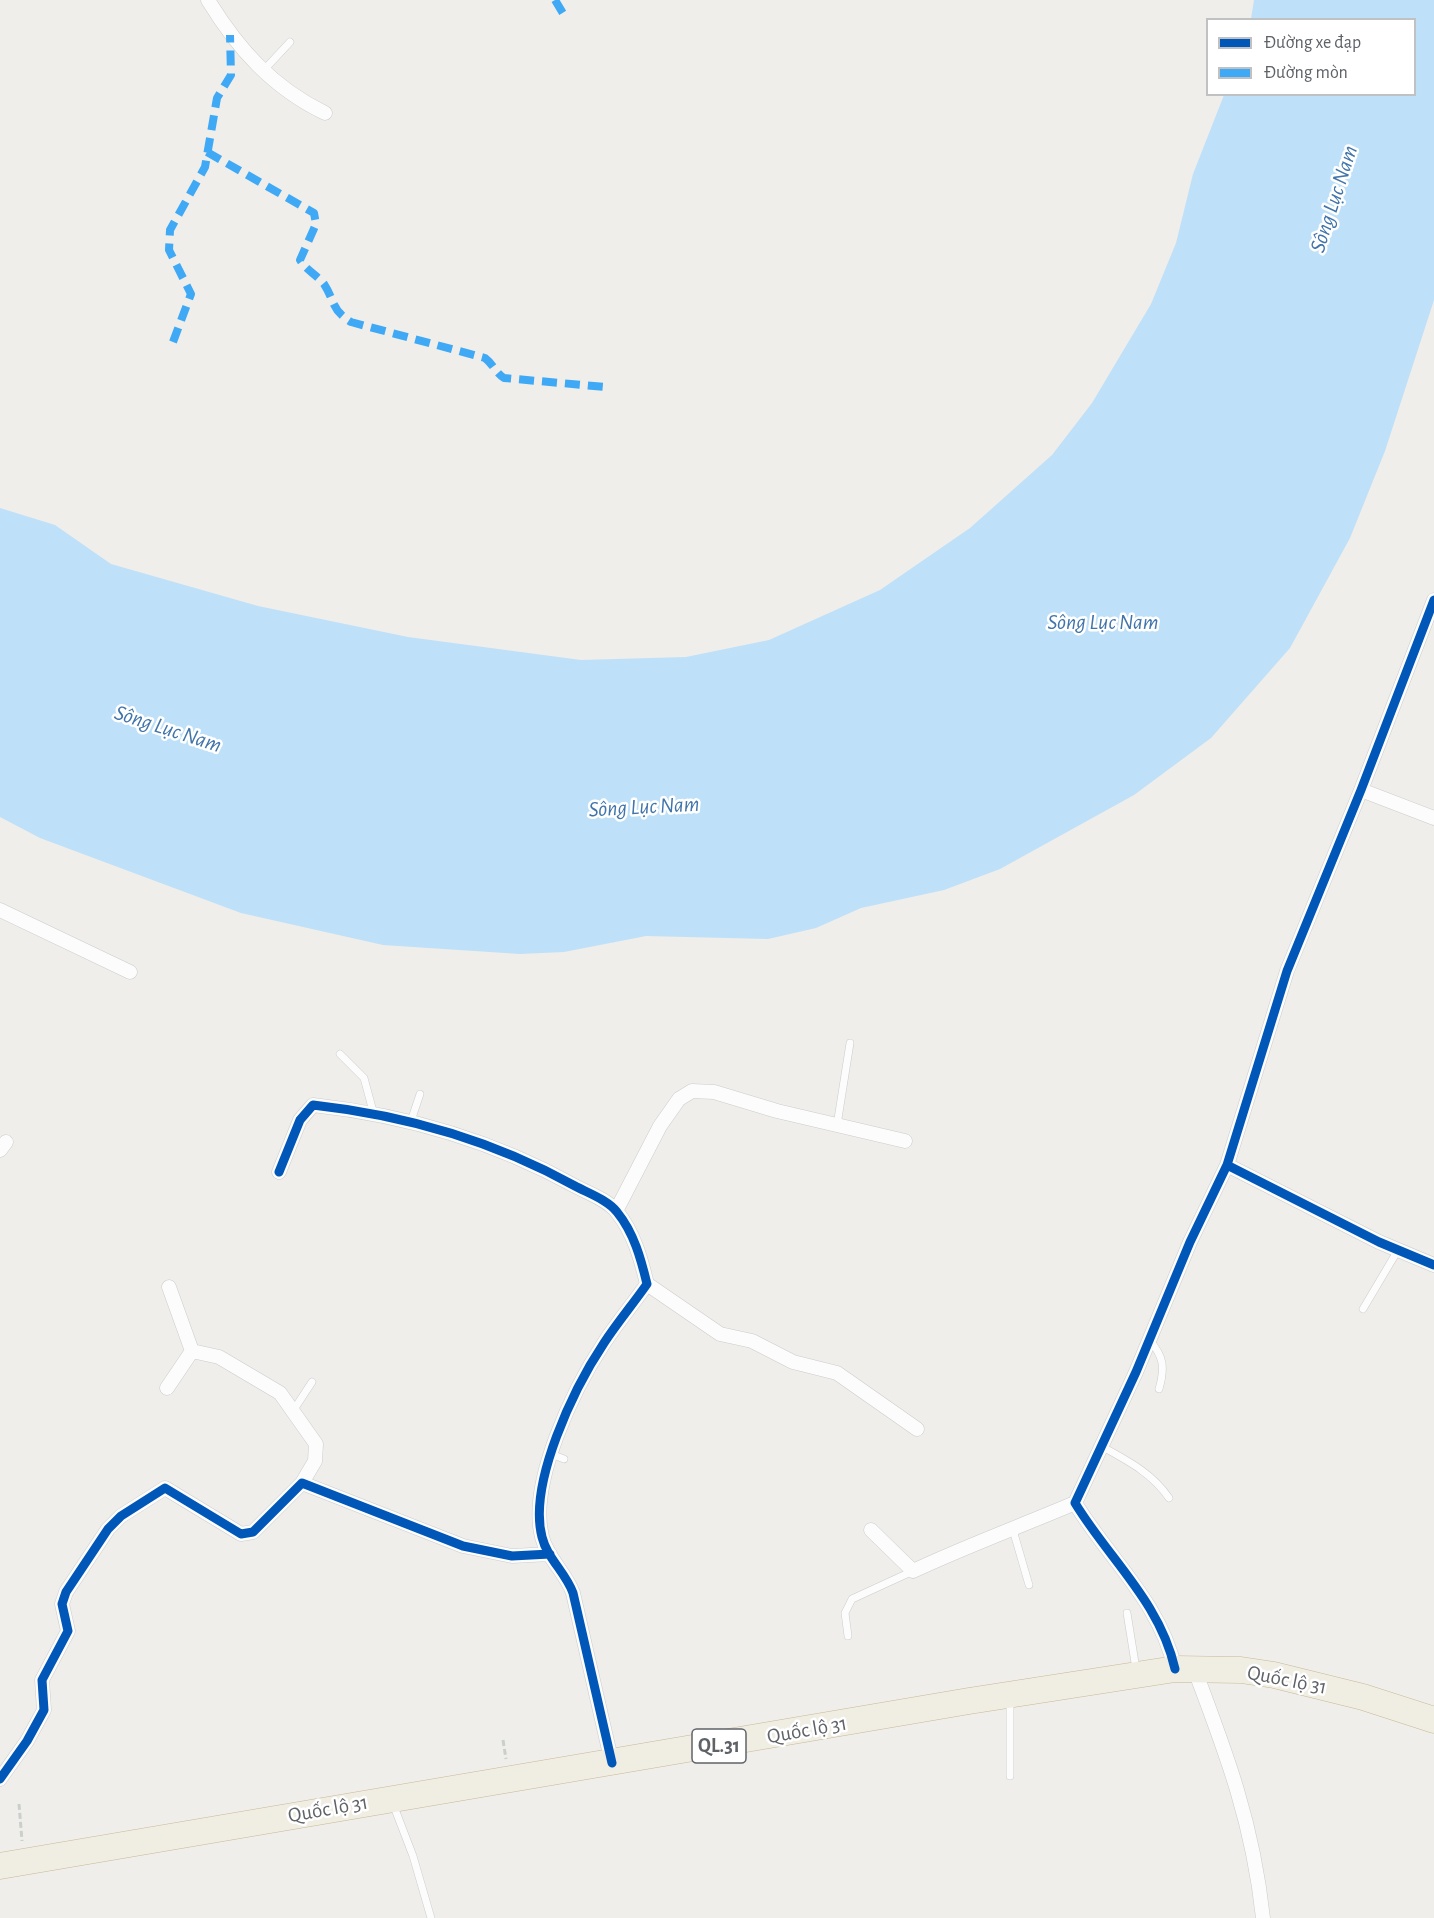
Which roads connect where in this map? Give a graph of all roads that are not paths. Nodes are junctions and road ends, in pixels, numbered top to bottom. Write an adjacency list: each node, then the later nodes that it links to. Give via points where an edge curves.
1 (208, 0): 3 (street, via 230,35)
2 (290, 42): 3 (lane)
3 (263, 72): 4 (street)
4 (326, 113)
5 (1434, 600): 6 (street)
6 (1361, 790): 7 (street); 17 (street, via 1287,971)
7 (1434, 818)
8 (0, 910): 9 (street)
9 (130, 972)
10 (850, 1043): 15 (lane)
11 (340, 1054): 13 (lane, via 364,1078)
12 (420, 1094): 14 (lane)
13 (374, 1115): 14 (street); 18 (street, via 313,1105 300,1120)
14 (411, 1121): 19 (street, via 521,1159)
15 (837, 1125): 16 (street); 19 (street, via 714,1092 692,1091 680,1099 660,1126)
16 (905, 1141)
17 (1227, 1165): 20 (street); 25 (street)
18 (279, 1173)
19 (616, 1211): 22 (street, via 637,1248)
20 (1398, 1250): 21 (street); 24 (lane)
21 (1434, 1265)
22 (647, 1284): 31 (street, via 720,1334 752,1341 794,1362 837,1372); 38 (street, via 583,1378 539,1514 542,1539)
23 (170, 1287): 26 (street)
24 (1363, 1309)
25 (1149, 1340): 29 (lane, via 1160,1352 1163,1364); 32 (street)
26 (192, 1351): 28 (street); 30 (street, via 219,1357 268,1384)
27 (312, 1382): 30 (lane)
28 (167, 1388)
29 (1159, 1389)
30 (294, 1411): 33 (street, via 318,1452)
31 (917, 1429)
32 (1101, 1446): 34 (lane, via 1144,1470); 35 (street)
33 (302, 1483): 38 (street, via 463,1546 512,1556); 49 (street, via 247,1535 165,1488 121,1516 66,1592 62,1604 68,1631 42,1680 44,1710)
34 (1170, 1498)
35 (1075, 1503): 37 (street); 43 (street, via 1156,1615)
36 (871, 1530): 39 (street)
37 (1013, 1530): 39 (street, via 980,1540); 40 (lane)
38 (550, 1554): 47 (street, via 573,1593)
39 (913, 1571): 42 (lane, via 852,1599 845,1613)
40 (1029, 1585)
41 (1127, 1613): 44 (lane)
42 (848, 1636)
43 (1184, 1669): 44 (highway, Quốc lộ 31 / QL.31); 46 (highway, Quốc lộ 31 / QL.31, via 1274,1675); 53 (street, via 1243,1801)
44 (1137, 1674): 45 (highway, Quốc lộ 31 / QL.31)
45 (1010, 1695): 47 (highway, Quốc lộ 31 / QL.31, via 970,1706); 48 (lane)
46 (1434, 1720)
47 (612, 1763): 50 (highway, Quốc lộ 31 / QL.31)
48 (1010, 1776)
49 (0, 1779)
50 (391, 1798): 51 (highway, Quốc lộ 31 / QL.31); 52 (lane)
51 (11, 1864)
52 (431, 1918)
53 (1263, 1918)

